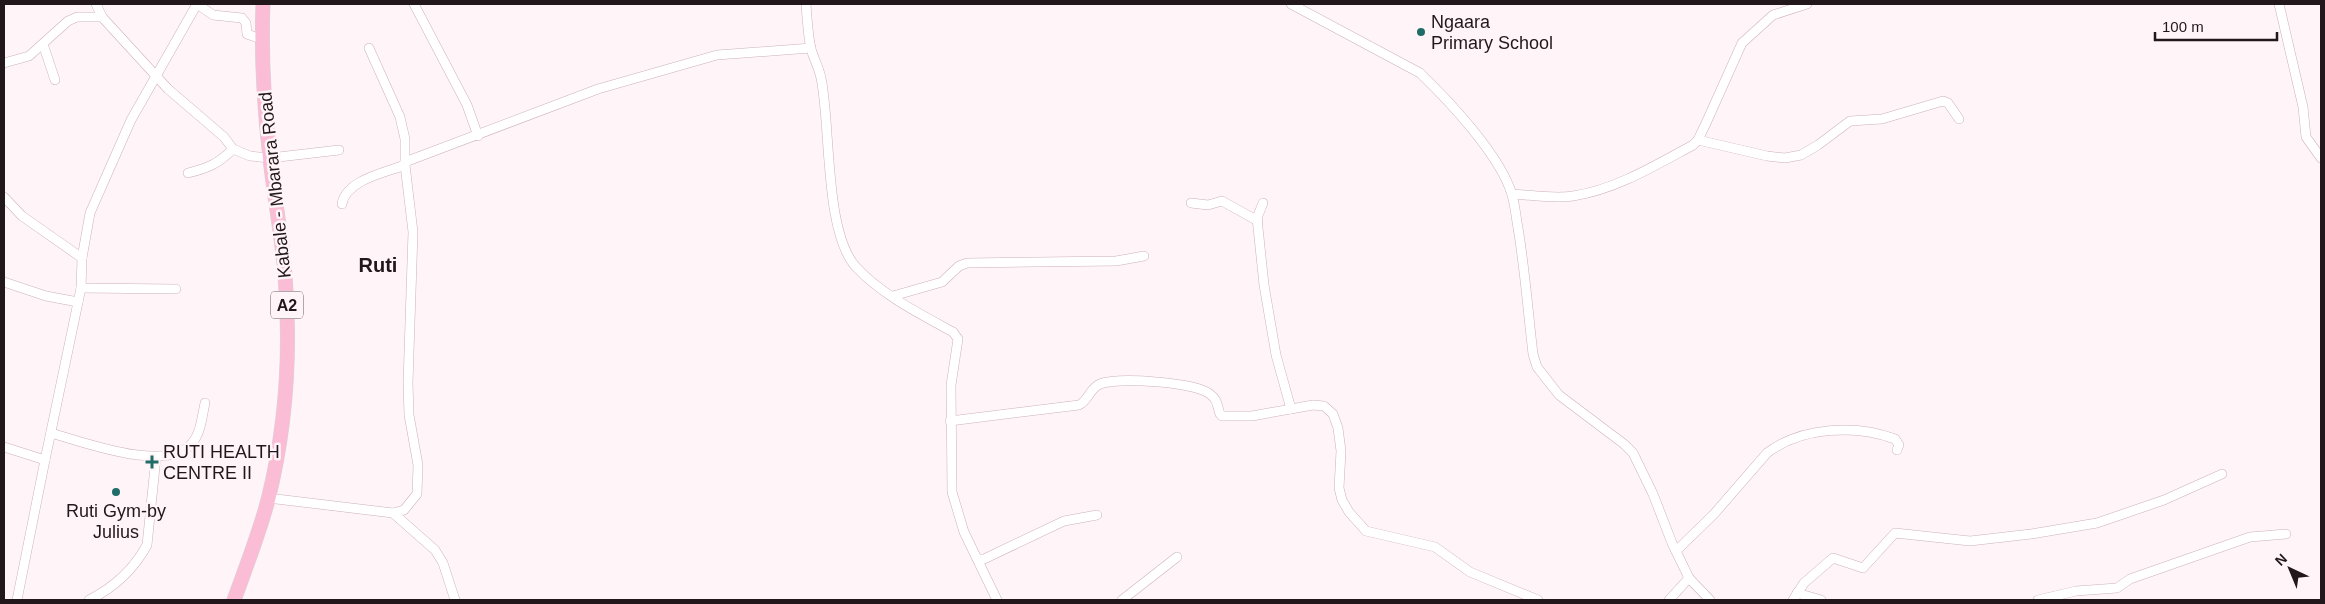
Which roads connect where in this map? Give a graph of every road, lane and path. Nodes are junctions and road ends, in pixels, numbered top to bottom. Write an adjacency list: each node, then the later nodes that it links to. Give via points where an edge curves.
1 (96, 4): 9 (street)
2 (197, 4): 10 (street, via 213,15 242,18 247,34); 15 (street)
3 (263, 4): 10 (main road, Kabale - Mbarara Road / A2)
4 (414, 4): 18 (street, via 467,105)
5 (806, 4): 13 (street)
6 (1291, 4): 26 (street, via 1420,73 1482,144)
7 (1807, 4): 19 (street, via 1773,15 1742,43)
8 (2279, 4): 23 (street, via 2306,137)
9 (102, 17): 11 (street, via 77,17 68,21); 15 (street)
10 (261, 39): 22 (main road, Kabale - Mbarara Road / A2)
11 (43, 44): 14 (street, via 24,58); 16 (street)
12 (370, 48): 24 (street, via 400,117 405,139)
13 (811, 48): 18 (street, via 717,55 598,89); 37 (street, via 821,77 832,202 841,235 855,266)
14 (4, 63)
15 (156, 76): 20 (street, via 190,111 224,137); 33 (street, via 131,120 94,205)
16 (54, 80)
17 (1959, 119): 19 (street, via 1943,101 1876,120 1850,121 1801,156 1785,158)
18 (478, 136): 24 (street)
19 (1698, 140): 26 (street, via 1633,175 1586,194)
20 (232, 149): 22 (street, via 250,156); 25 (street, via 221,162)
21 (339, 150): 22 (street)
22 (270, 158): 48 (main road, Kabale - Mbarara Road / A2, via 285,273 288,334 284,398)
23 (2321, 158)
24 (405, 164): 30 (street, via 348,190); 49 (street, via 414,232 409,415 418,465 417,494 404,510)
25 (188, 172)
26 (1512, 194): 52 (street, via 1537,367 1570,405 1632,453)
27 (4, 196): 33 (street, via 22,216)
28 (1191, 203): 31 (street, via 1208,205 1222,201)
29 (1263, 203): 31 (street)
30 (342, 204)
31 (1258, 221): 40 (street, via 1269,317)
32 (1144, 256): 37 (street, via 1116,261 967,263 942,282)
33 (82, 258): 35 (street)
34 (4, 282): 38 (street, via 46,296)
35 (81, 288): 36 (street); 38 (street)
36 (176, 289)
37 (893, 296): 41 (street, via 953,332 958,339)
38 (78, 302): 42 (street)
39 (205, 403): 45 (street, via 192,444 171,456)
40 (1291, 409): 41 (street, via 1252,416 1222,416 1217,400 1204,390 1123,380 1097,386 1079,406); 63 (street, via 1318,405 1333,414 1340,445 1339,488 1342,500 1366,531 1435,547 1470,572)
41 (950, 421): 54 (street, via 952,492 964,532)
42 (51, 433): 45 (street); 46 (street)
43 (4, 447): 46 (street)
44 (1897, 450): 52 (street, via 1899,445 1895,439 1847,430 1795,438 1777,446)
45 (156, 457): 58 (street, via 147,545 130,570 114,585)
46 (45, 460): 57 (street)
47 (2222, 474): 56 (street, via 2164,500 2097,523 1970,541 1895,534 1863,568 1833,558 1804,583)
48 (268, 498): 49 (street); 59 (main road, Kabale - Mbarara Road / A2)
49 (393, 514): 60 (street, via 435,550 443,563)
50 (1097, 515): 54 (street, via 1064,520)
51 (2286, 534): 67 (street, via 2250,536 2231,542 2130,579 2117,588 2076,591)
52 (1676, 551): 55 (street)
53 (1177, 557): 62 (street)
54 (978, 559): 61 (street)
55 (1689, 578): 64 (street); 65 (street)
56 (1795, 597): 66 (street)
57 (17, 600)
58 (89, 600)
59 (234, 600)
60 (455, 600)
61 (997, 600)
62 (1122, 600)
63 (1538, 600)
64 (1669, 600)
65 (1710, 600)
66 (1821, 600)
67 (2038, 600)

